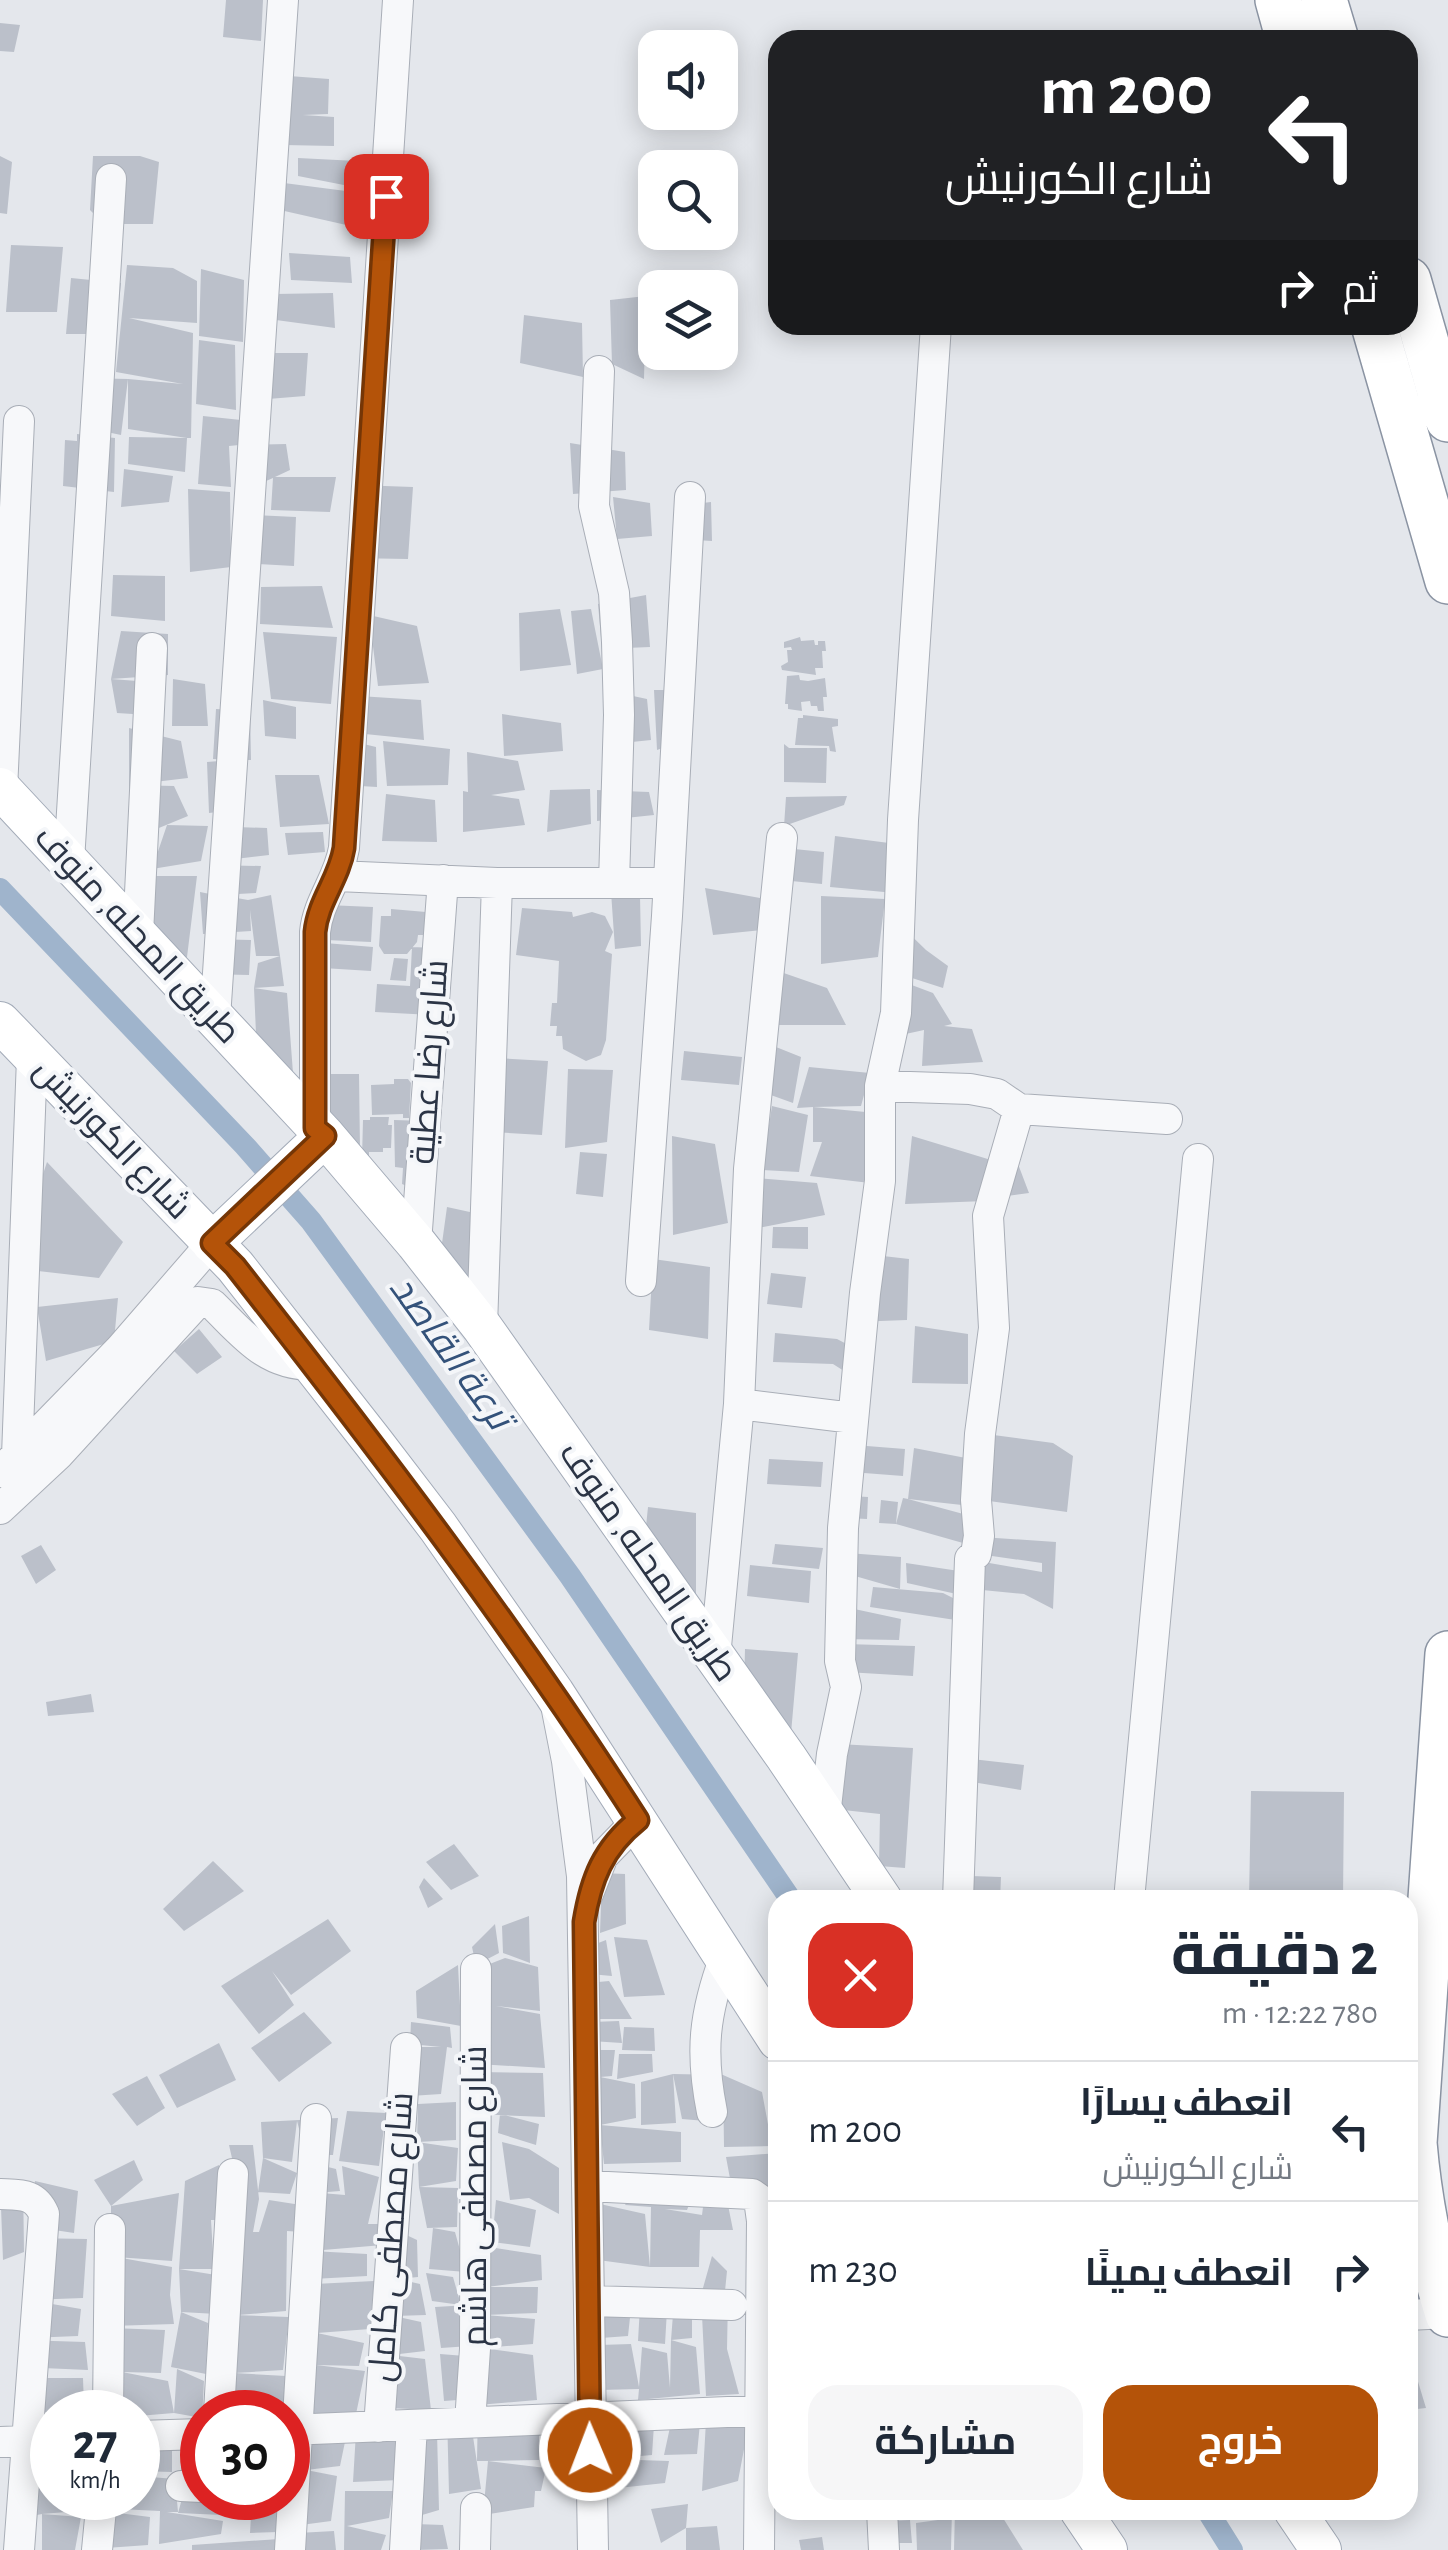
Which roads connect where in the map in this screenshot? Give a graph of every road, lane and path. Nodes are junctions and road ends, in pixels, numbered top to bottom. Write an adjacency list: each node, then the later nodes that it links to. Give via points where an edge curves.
1 (283, 0): 26 (street)
2 (398, 0): 20 (street)
3 (1278, 0): 5 (highway)
4 (1324, 0): 6 (highway)
5 (1287, 30)
6 (1333, 30)
7 (111, 179): 19 (street)
8 (1418, 315): 12 (highway)
9 (935, 335): 29 (street, via 896,1013)
10 (1377, 335): 15 (highway)
11 (600, 371): 23 (street, via 594,506 614,593 617,642)
12 (1448, 419)
13 (18, 421): 17 (street)
14 (690, 497): 24 (street)
15 (1448, 581)
16 (152, 648): 25 (street)
17 (1, 789): 19 (main road, طريق المحله, منوف)
18 (782, 838): 40 (street, via 749,1170)
19 (70, 862): 25 (main road, طريق المحله, منوف)
20 (337, 876): 21 (street); 32 (street, via 316,921)
21 (443, 880): 22 (street); 35 (street, شارع رضا عطية)
22 (497, 882): 23 (street); 38 (street)
23 (614, 883): 24 (street)
24 (667, 883): 37 (street)
25 (138, 934): 26 (main road, طريق المحله, منوف)
26 (215, 1018): 32 (main road, طريق المحله, منوف)
27 (0, 1022): 28 (main road, شارع الكورنيش)
28 (32, 1058): 34 (main road, شارع الكورنيش); 36 (street)
29 (880, 1086): 30 (street, via 970,1089 996,1094); 41 (street, via 880,1181)
30 (1019, 1110): 31 (street); 50 (street, via 988,1216 994,1328 980,1434 979,1536 970,1558)
31 (1167, 1120)
32 (320, 1132): 34 (main road); 35 (main road, طريق المحله, منوف)
33 (1198, 1159): 51 (street)
34 (212, 1243): 39 (main road, شارع الكورنيش); 42 (street)
35 (416, 1243): 38 (main road, طريق المحله, منوف)
36 (12, 1280): 42 (street)
37 (640, 1281)
38 (482, 1327): 45 (main road, طريق المحله, منوف)
39 (312, 1365): 43 (street, via 270,1358 212,1304 198,1302); 46 (main road, شارع الكورنيش, via 438,1527)
40 (739, 1404): 41 (street); 45 (street)
41 (853, 1418): 47 (street, via 843,1528 840,1661 846,1686)
42 (8, 1464)
43 (0, 1509)
44 (1448, 1654): 57 (highway)
45 (715, 1657): 47 (main road, طريق المحله, منوف)
46 (554, 1693): 48 (main road, شارع الكورنيش); 52 (street, via 578,1829)
47 (826, 1816): 49 (main road, طريق المحله, منوف)
48 (638, 1820): 52 (street, via 603,1856); 53 (main road, شارع الكورنيش)
49 (875, 1890)
50 (958, 1890)
51 (1129, 1890)
52 (584, 1922): 61 (street)
53 (726, 1957): 55 (main road, شارع الكورنيش); 58 (street, via 704,2033)
54 (476, 1969): 75 (street, شارع مصطفى هاشم)
55 (768, 2024)
56 (406, 2048): 77 (street, شارع مصطفى كامل)
57 (1418, 2085)
58 (712, 2112)
59 (316, 2118): 72 (street)
60 (233, 2174): 71 (street)
61 (587, 2186): 64 (street, via 752,2194); 66 (street)
62 (1418, 2189): 69 (highway)
63 (10, 2194): 79 (street, via 31,2196 44,2214)
64 (768, 2216)
65 (110, 2229): 70 (street)
66 (589, 2301): 67 (street); 74 (street)
67 (732, 2305)
68 (1418, 2314): 69 (street)
69 (1448, 2314)
70 (108, 2390)
71 (220, 2390)
72 (296, 2390)
73 (768, 2410): 74 (street); 92 (street)
74 (590, 2418): 75 (street); 91 (street)
75 (470, 2422): 76 (street)
76 (412, 2425): 77 (street); 89 (street)
77 (378, 2426): 78 (street)
78 (310, 2429)
79 (27, 2441): 86 (street)
80 (476, 2508): 90 (street)
81 (100, 2520): 87 (street)
82 (290, 2520): 88 (street)
83 (882, 2520): 93 (street)
84 (1087, 2520): 94 (main road)
85 (1300, 2520): 95 (main road)
86 (20, 2550)
87 (97, 2550)
88 (290, 2550)
89 (405, 2550)
90 (475, 2550)
91 (593, 2550)
92 (759, 2550)
93 (884, 2550)
94 (1107, 2550)
95 (1320, 2550)

